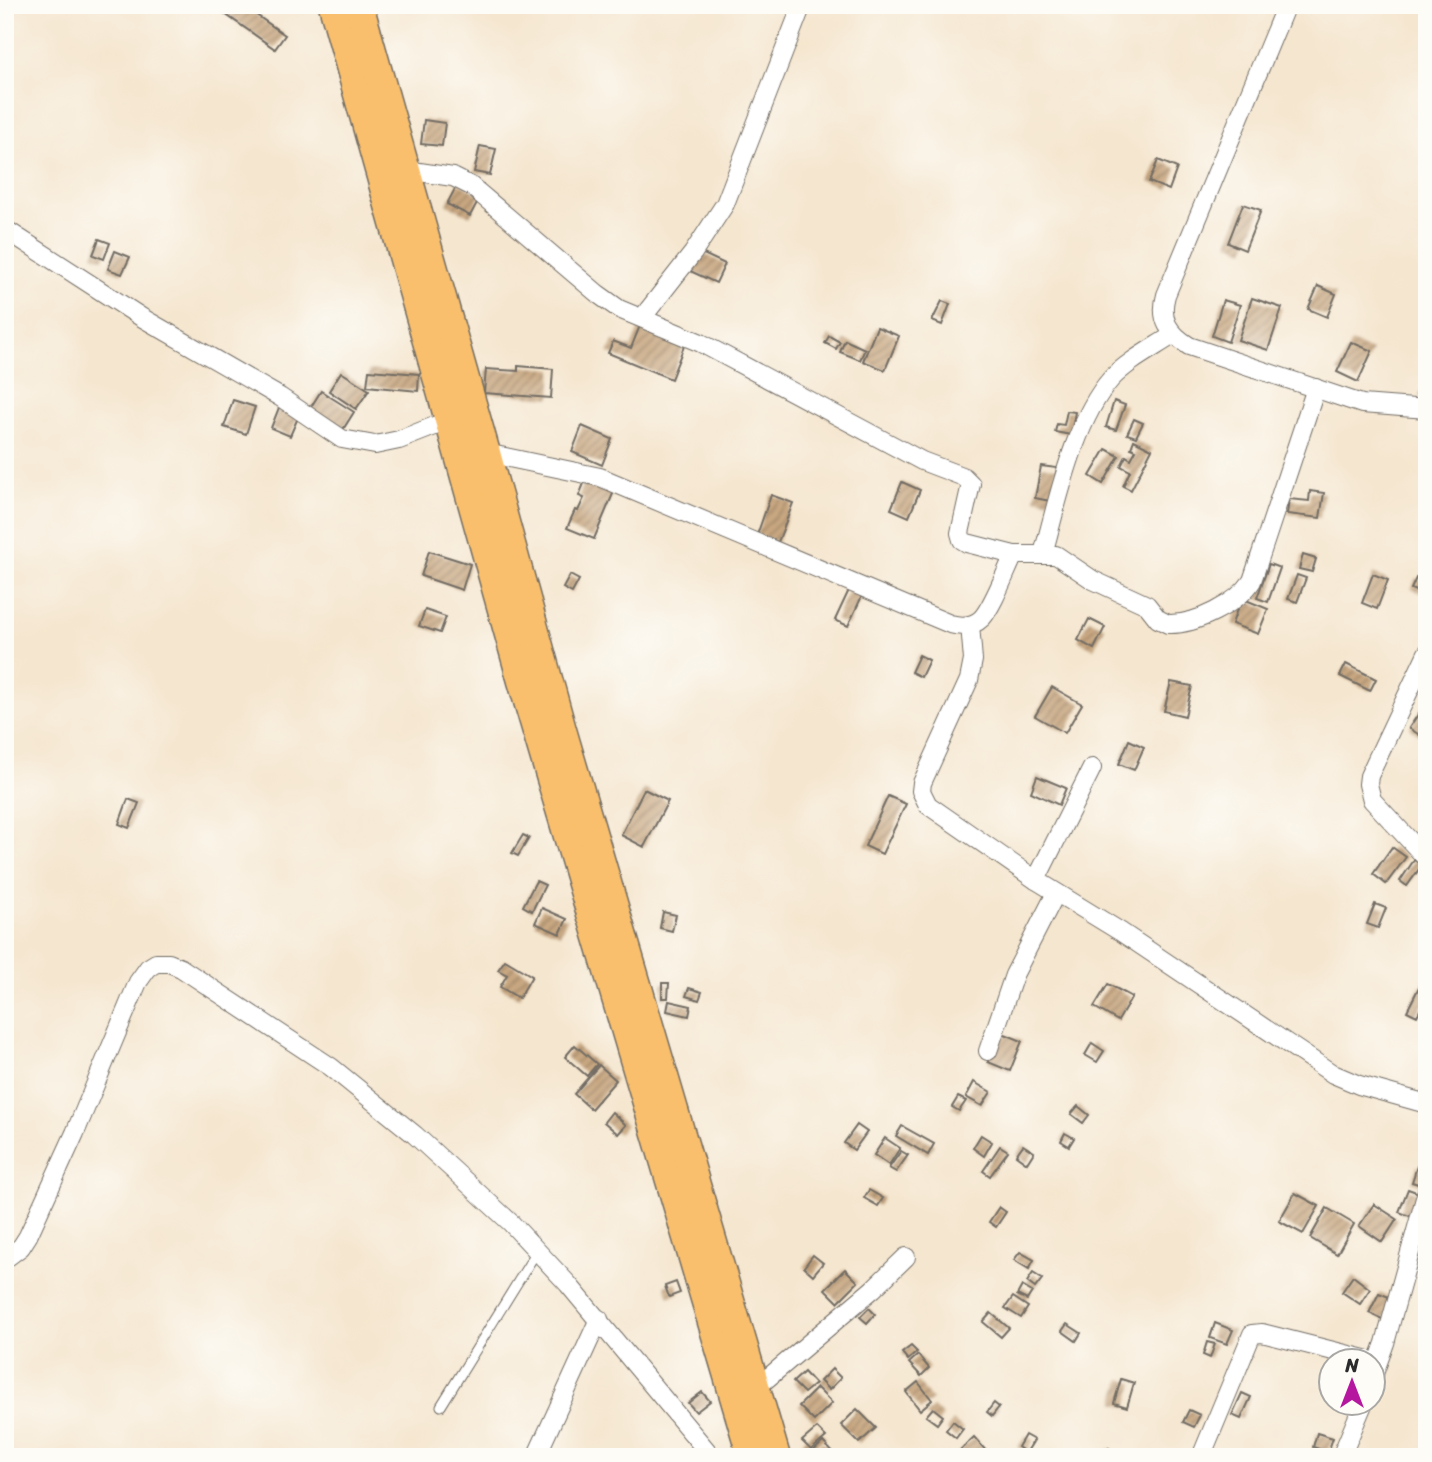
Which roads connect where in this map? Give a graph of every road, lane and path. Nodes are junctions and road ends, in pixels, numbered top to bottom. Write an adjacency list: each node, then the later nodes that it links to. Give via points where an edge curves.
1 (333, 5): 11 (highway)
2 (359, 5): 5 (highway)
3 (802, 5): 7 (street, via 725,204)
4 (1286, 5): 8 (street, via 1166,295 1163,315)
5 (406, 170): 7 (street, via 453,177 471,186 598,294); 12 (highway)
6 (5, 229): 11 (street, via 342,439 375,445)
7 (642, 318): 14 (street, via 701,343 922,461 964,477 971,484 962,540)
8 (1173, 335): 9 (street, via 1189,346); 13 (street, via 1127,364 1096,398 1069,463)
9 (1316, 388): 10 (street, via 1362,404); 13 (street, via 1258,566 1239,597 1208,614 1168,624 1158,620 1147,605 1093,580 1056,555)
10 (1427, 409)
11 (450, 420): 35 (highway, via 522,681)
12 (486, 453): 15 (street, via 600,477 950,624); 30 (highway, via 570,757)
13 (1043, 554): 14 (street)
14 (1014, 555): 15 (street, via 982,618)
15 (970, 625): 19 (street, via 971,673 921,791 928,805)
16 (1427, 653): 18 (street, via 1368,784 1372,800)
17 (1092, 768): 19 (street)
18 (1427, 859)
19 (1036, 880): 20 (street)
20 (1056, 892): 21 (street, via 1014,975); 22 (street, via 1333,1074)
21 (988, 1051)
22 (1427, 1104)
23 (1427, 1191): 28 (street)
24 (537, 1251): 26 (street, via 415,1135 331,1067 181,968 156,963 138,982 28,1236); 27 (street); 31 (lane)
25 (906, 1257): 30 (street)
26 (5, 1259)
27 (598, 1319): 33 (street); 34 (street)
28 (1379, 1346)
29 (1316, 1349): 37 (street, via 1252,1334)
30 (756, 1388): 36 (highway)
31 (440, 1406)
32 (1358, 1416): 38 (street)
33 (536, 1457)
34 (712, 1457)
35 (752, 1457)
36 (776, 1457)
37 (1200, 1457)
38 (1342, 1457)

